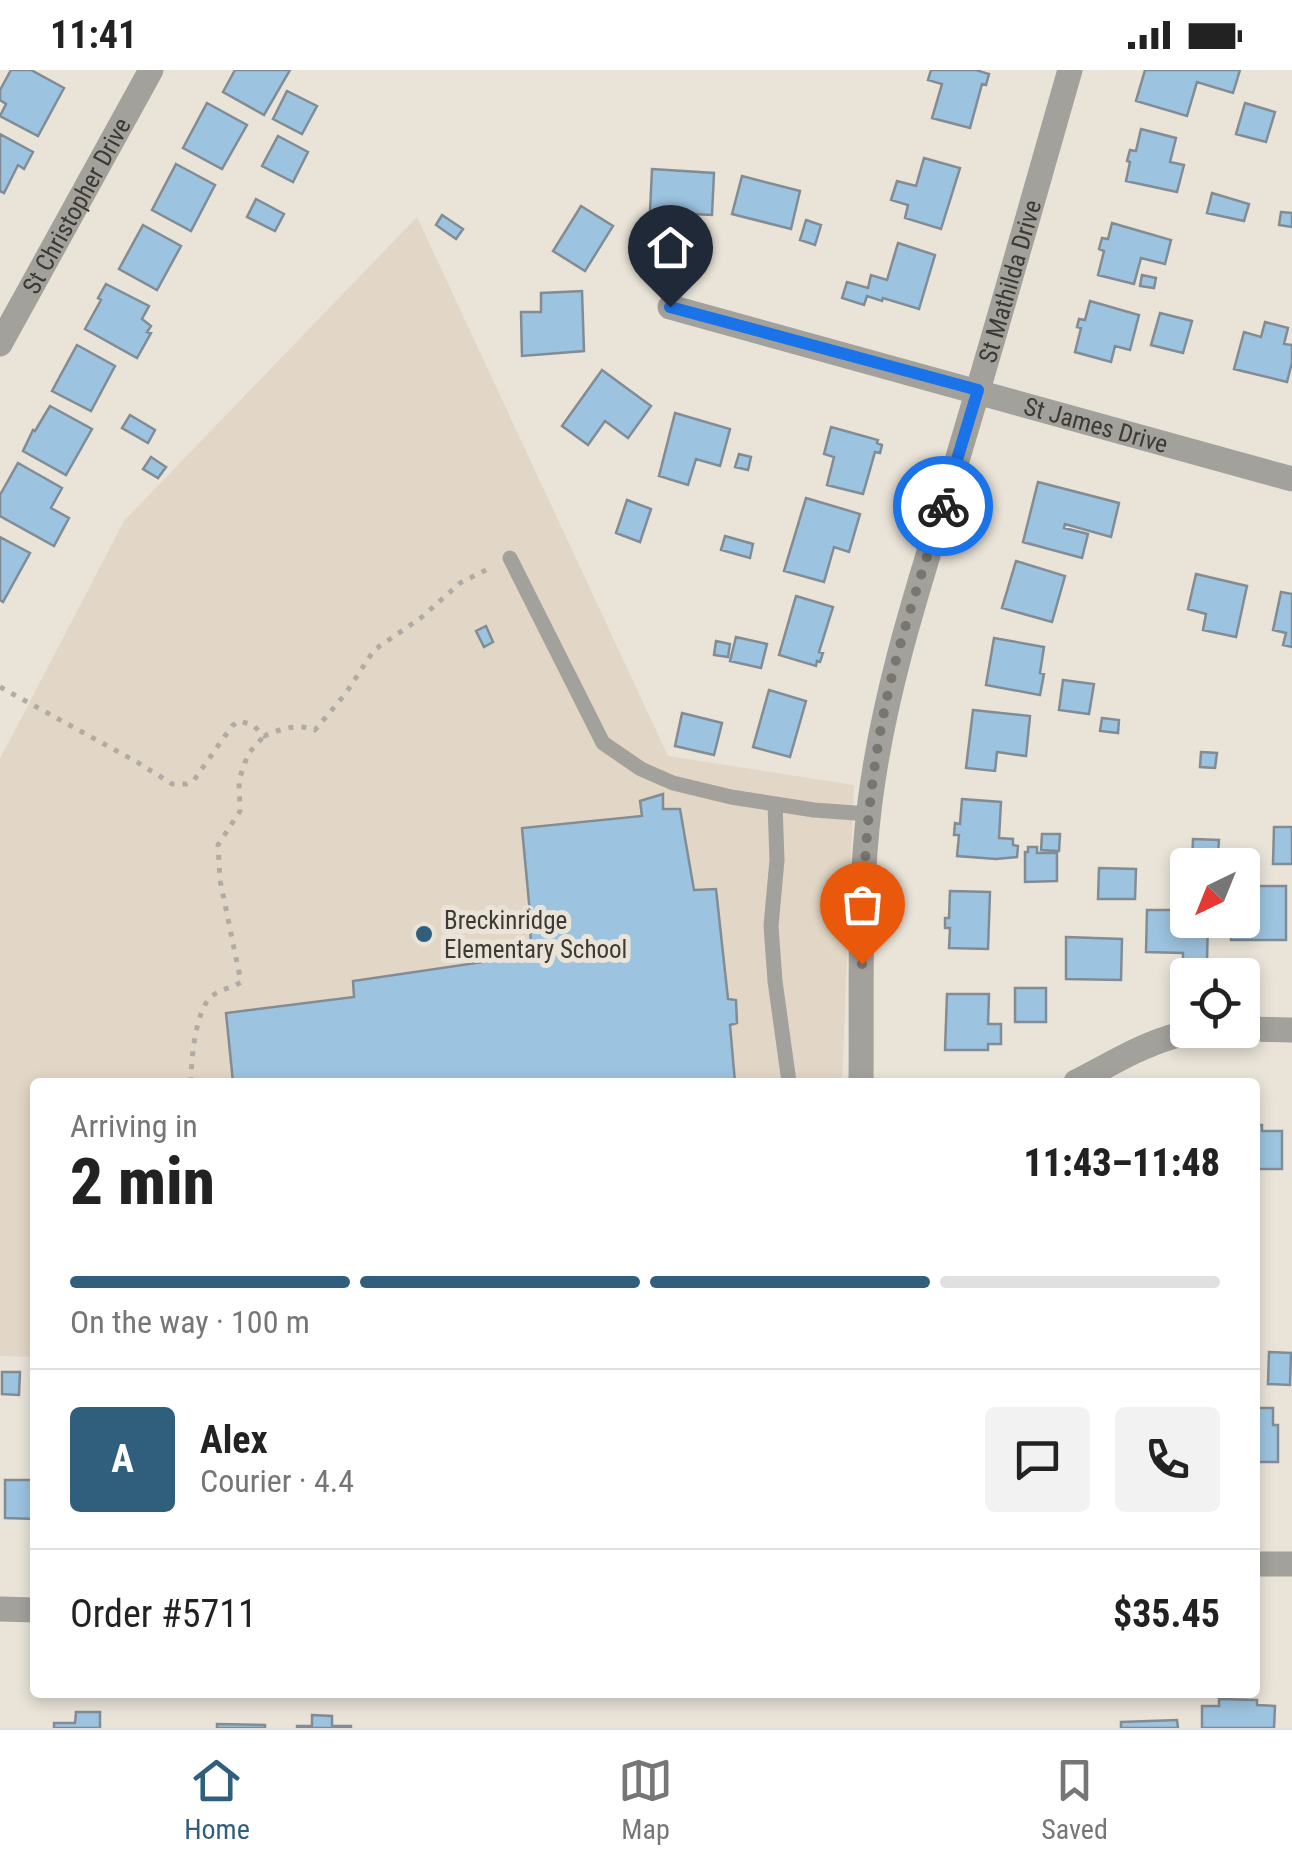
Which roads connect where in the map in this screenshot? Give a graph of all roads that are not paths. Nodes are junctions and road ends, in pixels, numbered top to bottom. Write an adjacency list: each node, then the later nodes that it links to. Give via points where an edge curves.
1 (152, 70): 4 (street, St Christopher Drive)
2 (1070, 70): 5 (street, St Mathilda Drive)
3 (670, 307): 5 (street, St James Drive)
4 (0, 344)
5 (978, 390): 6 (street, St James Drive); 9 (street, St Mathilda Drive, via 896,662)
6 (1292, 479)
7 (510, 558): 8 (lane, via 602,743 673,783)
8 (775, 804): 9 (lane); 13 (lane, via 772,926)
9 (868, 814): 14 (street, St Mathilda Drive)
10 (1260, 1029): 11 (street)
11 (1292, 1030)
12 (1170, 1038): 15 (street)
13 (787, 1078)
14 (861, 1078)
15 (1084, 1078)
16 (1260, 1564): 17 (street)
17 (1292, 1564)
18 (0, 1609): 19 (street)
19 (30, 1610)

